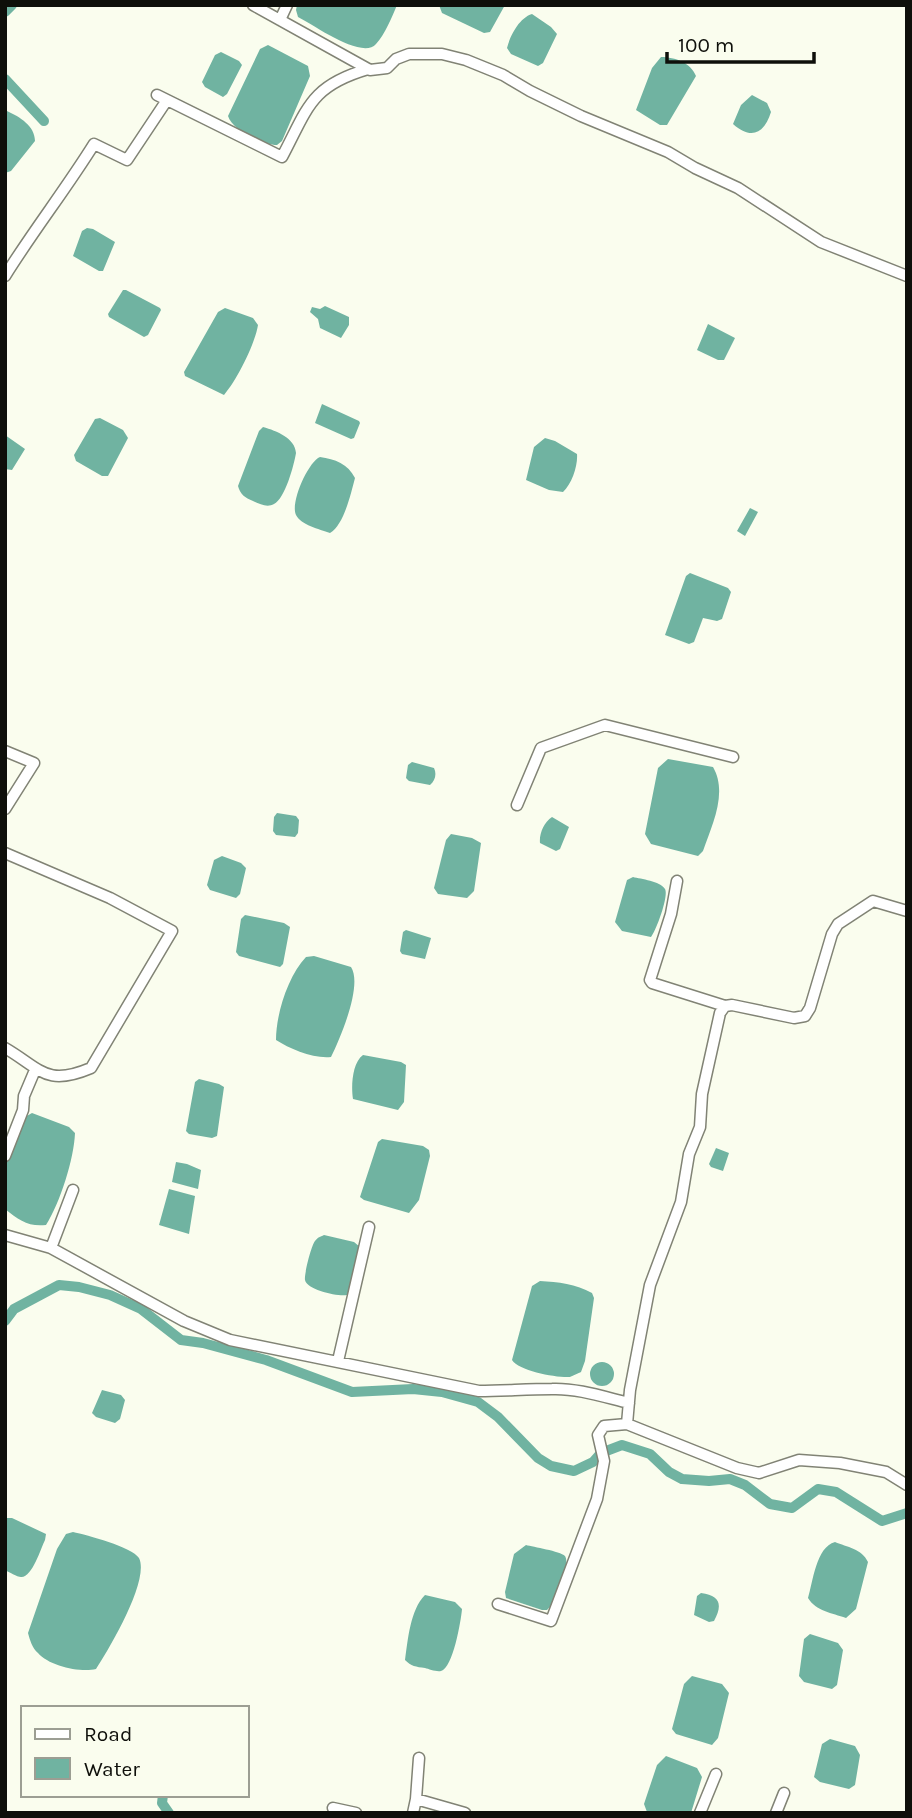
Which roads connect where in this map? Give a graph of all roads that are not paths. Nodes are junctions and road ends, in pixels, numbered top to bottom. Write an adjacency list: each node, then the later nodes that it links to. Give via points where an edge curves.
1 (253, 5): 3 (street)
2 (287, 5): 3 (street)
3 (280, 20): 4 (street)
4 (368, 69): 5 (street, via 346,75 313,99 282,157 162,98 127,160 94,144); 6 (street, via 384,69 409,54 466,60 668,152 738,188 821,242)
5 (5, 276)
6 (907, 276)
7 (5, 751): 10 (street, via 34,764)
8 (733, 757): 9 (street, via 605,725 541,748)
9 (517, 804)
10 (5, 810)
11 (5, 853): 16 (street, via 110,898 172,931 91,1068 65,1076)
12 (677, 881): 14 (street, via 650,980)
13 (907, 911): 14 (street, via 873,901 838,924 805,1016)
14 (725, 1006): 23 (street, via 681,1202 650,1285)
15 (5, 1048): 16 (street)
16 (35, 1070): 17 (street)
17 (5, 1156)
18 (73, 1190): 21 (street)
19 (369, 1227): 22 (street)
20 (5, 1235): 21 (street)
21 (51, 1248): 22 (street, via 184,1321 230,1340)
22 (338, 1361): 23 (street, via 479,1391 554,1388)
23 (629, 1403): 24 (street)
24 (627, 1423): 25 (street, via 748,1471 759,1473 799,1460 840,1463 886,1472); 26 (street, via 604,1426 598,1435 604,1461 597,1499 551,1621)
25 (907, 1485)
26 (498, 1604)
27 (419, 1758): 30 (street)
28 (716, 1774): 35 (street)
29 (784, 1793): 36 (street)
30 (416, 1799): 33 (street); 34 (street)
31 (333, 1808): 32 (street)
32 (356, 1813)
33 (413, 1813)
34 (465, 1813)
35 (700, 1813)
36 (776, 1813)

